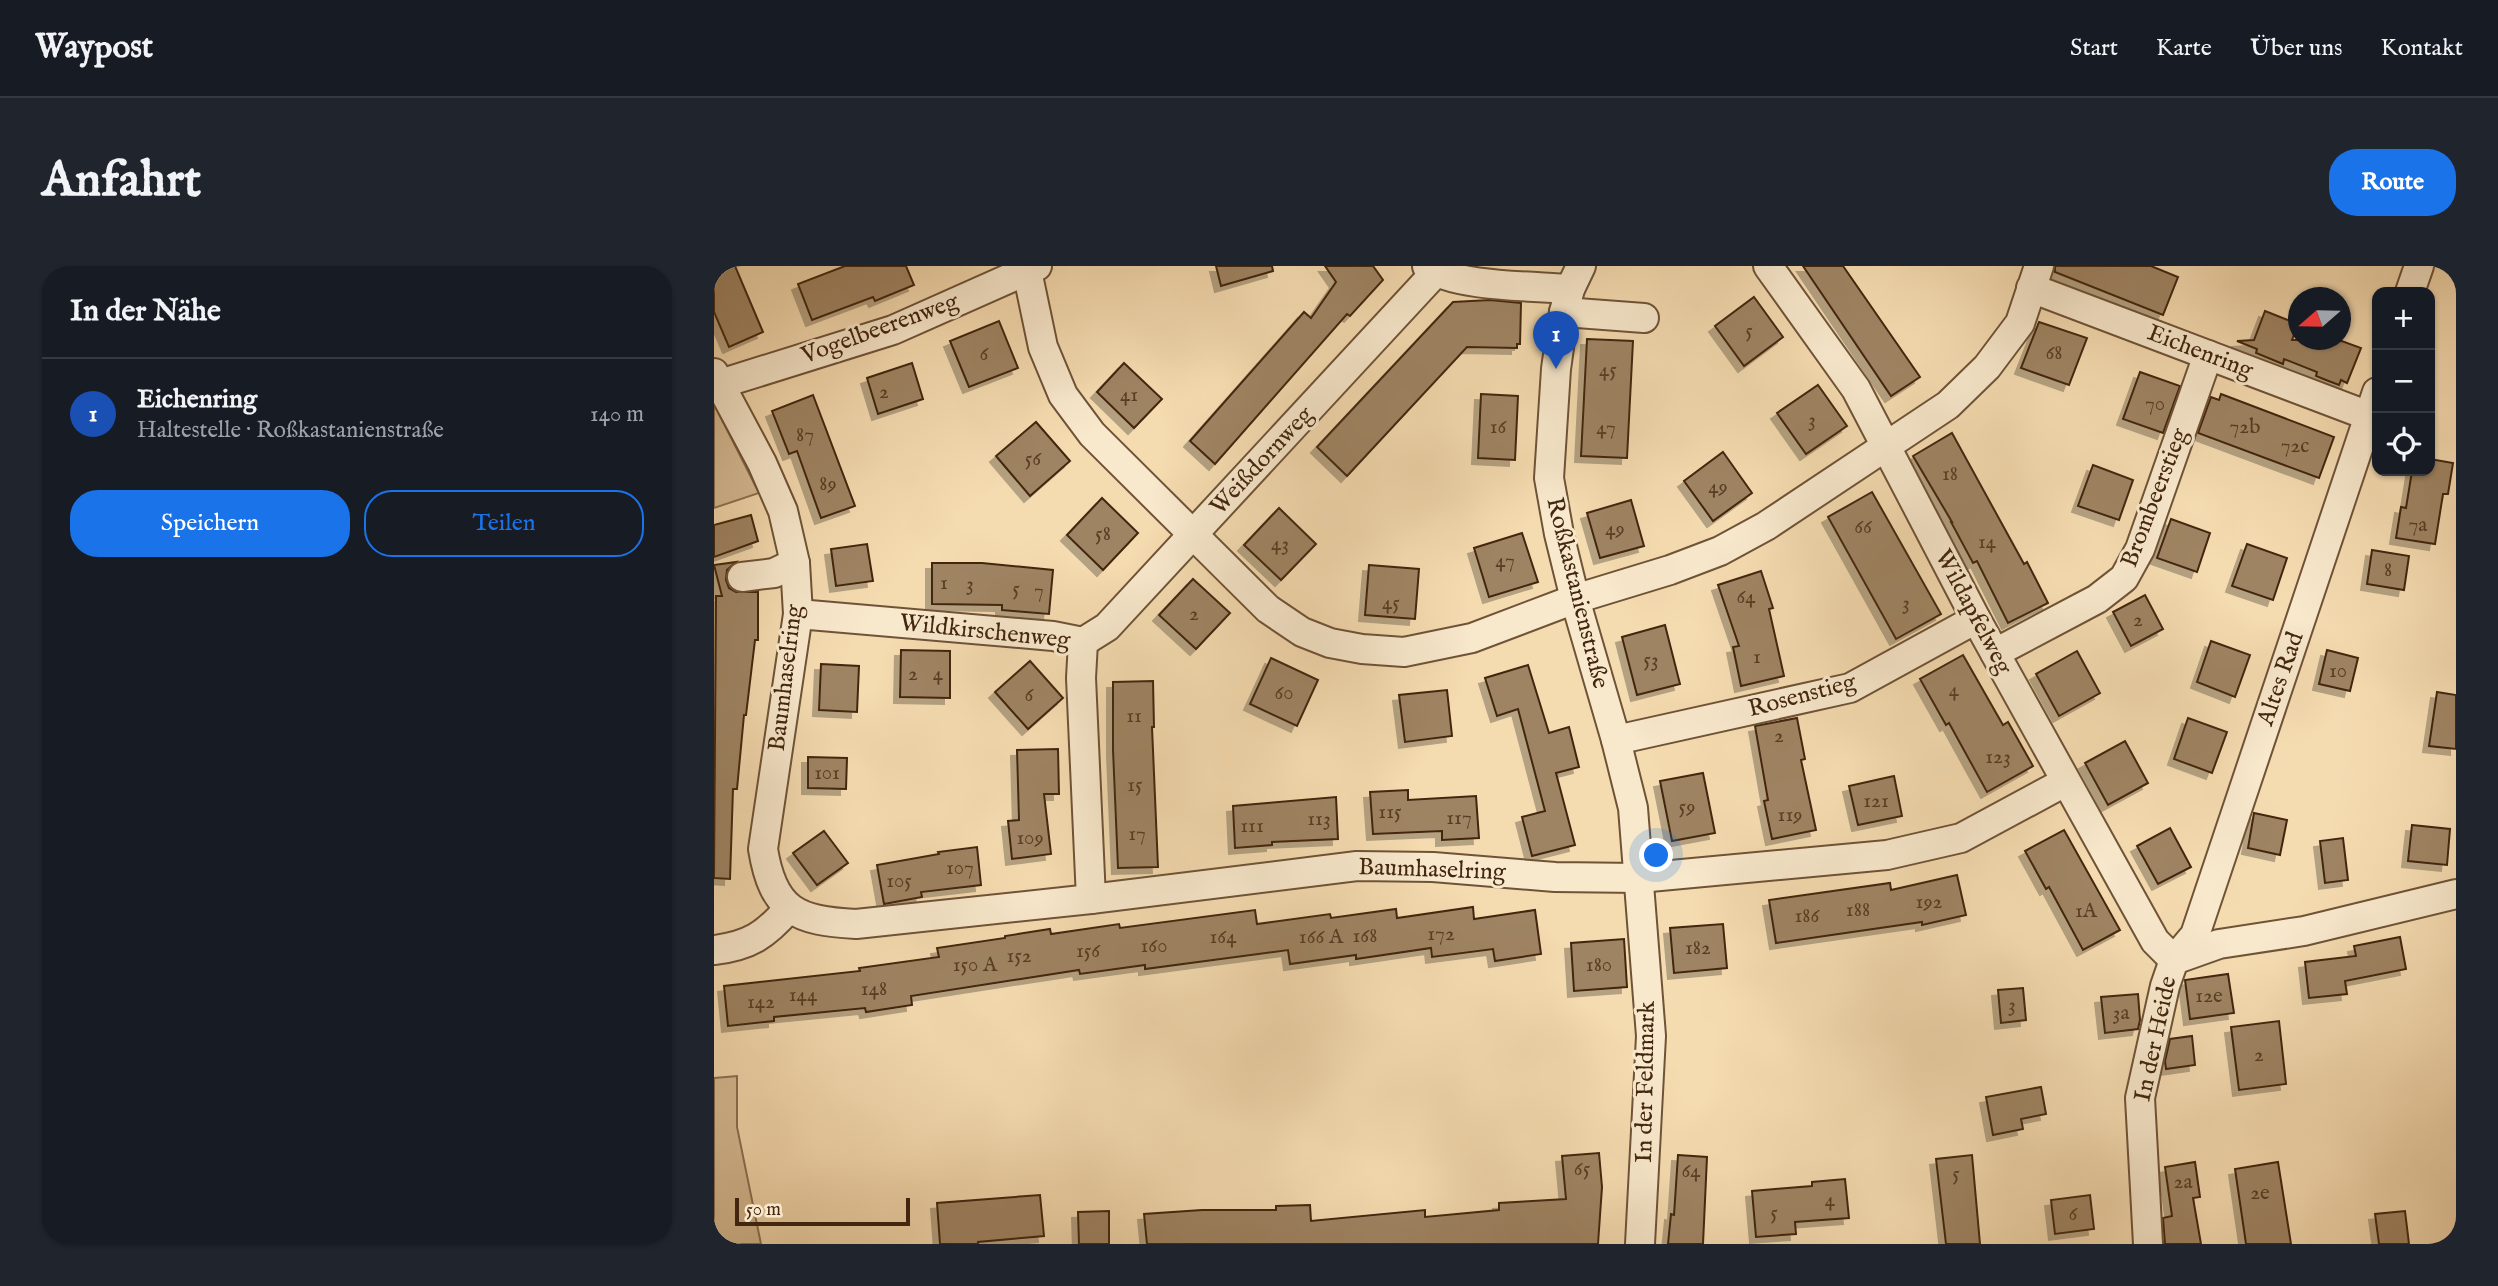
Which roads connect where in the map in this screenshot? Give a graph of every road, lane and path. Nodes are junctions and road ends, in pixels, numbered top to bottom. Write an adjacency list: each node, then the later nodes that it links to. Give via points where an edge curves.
1 (1768, 266): 13 (street, Wildapfelweg, via 1856,389)
2 (2419, 266): 6 (street)
3 (1030, 268): 10 (street, Vogelbeerenweg, via 893,330); 14 (street, Eichenring, via 1043,347 1063,395 1092,434)
4 (1431, 270): 7 (street, Weißdornweg, via 1459,279); 14 (street, Weißdornweg)
5 (2035, 277): 9 (street, Eichenring); 13 (street, Eichenring, via 2020,323 1986,368 1948,405)
6 (2412, 287)
7 (1572, 289): 8 (street, Weißdornweg); 17 (street, Roßkastanienstraße, via 1556,369 1549,478)
8 (1644, 318)
9 (2208, 355): 11 (street, Eichenring); 21 (street, Brombeerstieg, via 2140,549 2124,578 2097,598)
10 (717, 379): 15 (street, Baumhaselring, via 783,511)
11 (2372, 404)
12 (2372, 407): 29 (street, Altes Rad, via 2195,935)
13 (1885, 446): 17 (street, Eichenring, via 1766,526 1720,551); 19 (street, Wildapfelweg)
14 (1193, 535): 17 (street, Eichenring, via 1268,608 1303,632 1362,649 1404,652 1472,638); 20 (street, Weißdornweg, via 1107,627)
15 (795, 563): 16 (street, via 774,573); 18 (street, Baumhaselring)
16 (742, 577)
17 (1575, 599): 22 (street, Roßkastanienstraße)
18 (798, 614): 20 (street, Wildkirschenweg); 27 (street, Baumhaselring, via 762,849 766,871)
19 (1976, 619): 21 (street, Wildapfelweg); 22 (street, Rosenstieg, via 1850,688)
20 (1083, 642): 26 (street, Wildkirschenweg)
21 (1995, 653): 23 (street, Wildapfelweg)
22 (1616, 740): 24 (street, Roßkastanienstraße, via 1633,808)
23 (2065, 782): 24 (street, Baumhaselring, via 1961,838 1887,855); 29 (street, Wildapfelweg, via 2155,941)
24 (1639, 878): 26 (street, Baumhaselring, via 1357,866); 30 (street, In der Feldmark, via 1651,1036)
25 (2456, 894): 29 (street, via 2304,931 2219,944)
26 (1091, 899): 27 (street, Baumhaselring, via 856,924 820,922)
27 (788, 909): 28 (street, via 772,928 748,943)
28 (714, 950)
29 (2174, 960): 31 (street, In der Heide, via 2140,1098)
30 (1640, 1244)
31 (2148, 1244)

